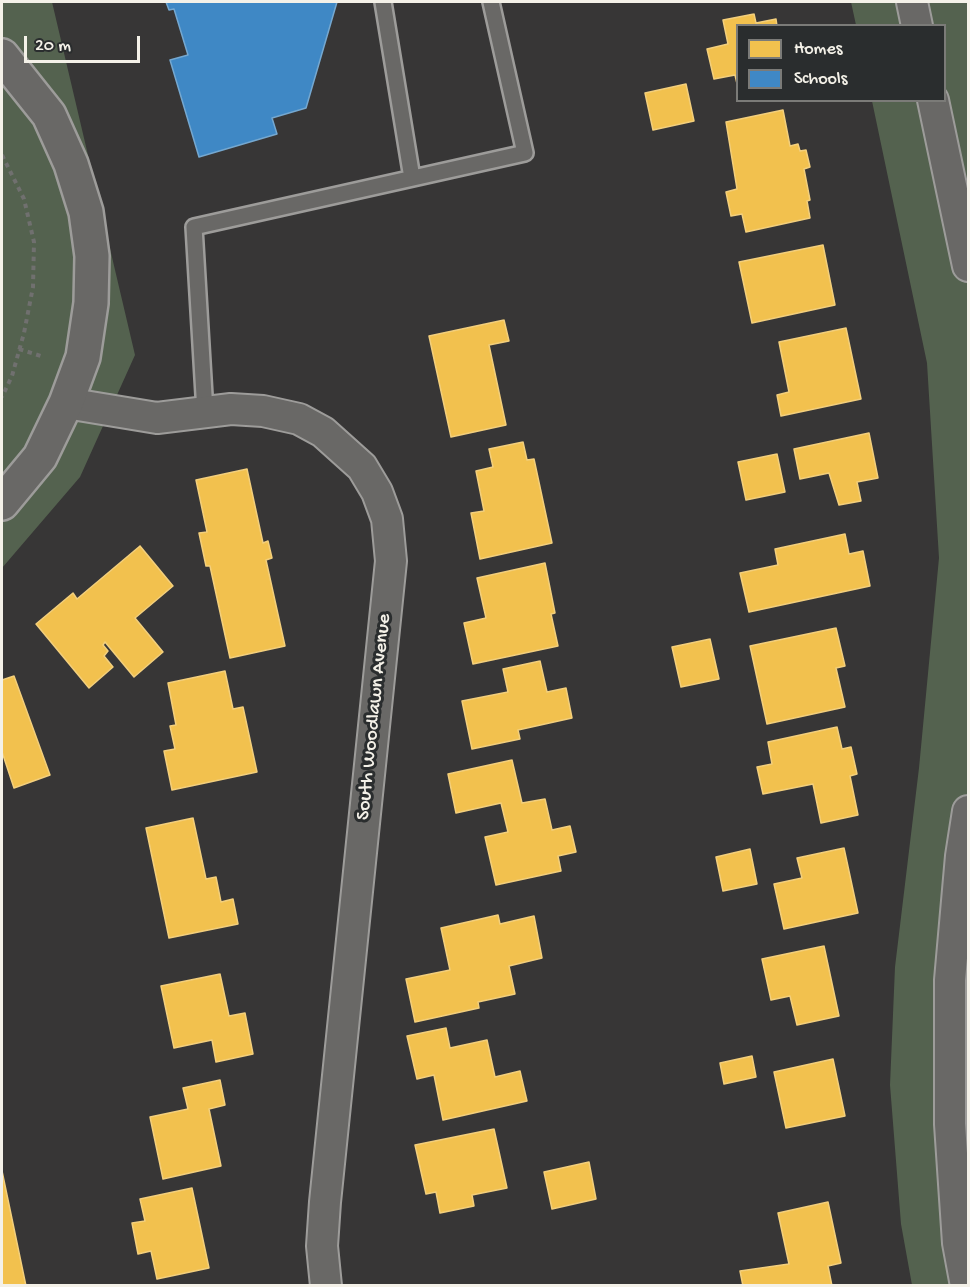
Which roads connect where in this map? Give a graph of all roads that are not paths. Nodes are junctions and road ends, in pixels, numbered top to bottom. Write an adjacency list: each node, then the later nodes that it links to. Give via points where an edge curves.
1 (384, 2): 7 (lane)
2 (491, 2): 7 (lane, via 525,153)
3 (912, 2): 4 (street)
4 (917, 24)
5 (2, 56): 10 (street, via 49,115 71,164 86,212 92,256 91,303 82,357)
6 (934, 102): 8 (street)
7 (412, 178): 11 (lane, via 194,227)
8 (962, 208): 9 (street)
9 (969, 266)
10 (66, 403): 11 (street, South Woodlawn Avenue, via 156,418); 12 (street, via 40,458)
11 (205, 412): 14 (street, South Woodlawn Avenue, via 263,411 299,419 323,432 362,467 387,519 391,561 324,1202 322,1246)
12 (2, 503)
13 (969, 811): 15 (street, via 950,980 950,1124 957,1243)
14 (327, 1286)
15 (966, 1286)

